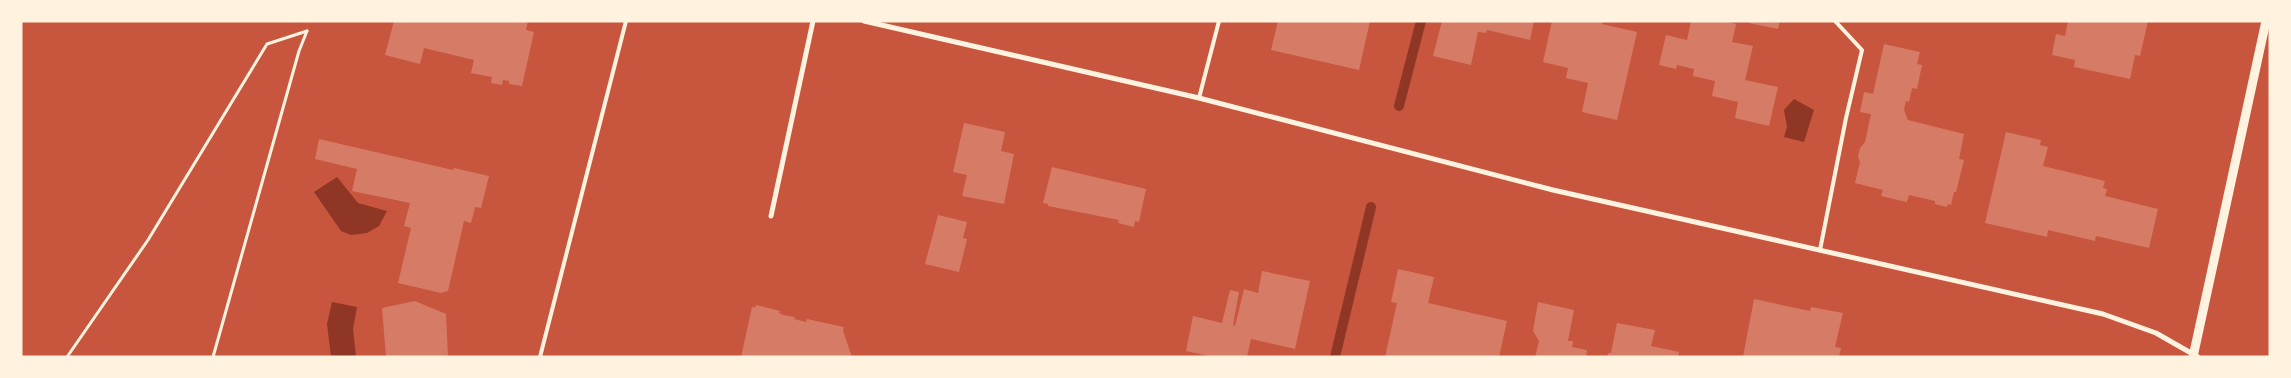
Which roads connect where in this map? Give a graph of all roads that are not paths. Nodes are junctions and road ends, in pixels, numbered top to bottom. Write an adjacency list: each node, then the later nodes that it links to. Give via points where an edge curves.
1 (626, 21): 11 (lane)
2 (813, 21): 8 (street)
3 (864, 21): 7 (street)
4 (1219, 21): 7 (lane)
5 (1834, 21): 9 (lane, via 1862,50)
6 (2266, 21): 10 (street)
7 (1199, 98): 9 (street, via 1553,190)
8 (771, 216)
9 (1820, 250): 10 (street, via 2103,314 2156,333)
10 (2195, 356)
11 (540, 357)

